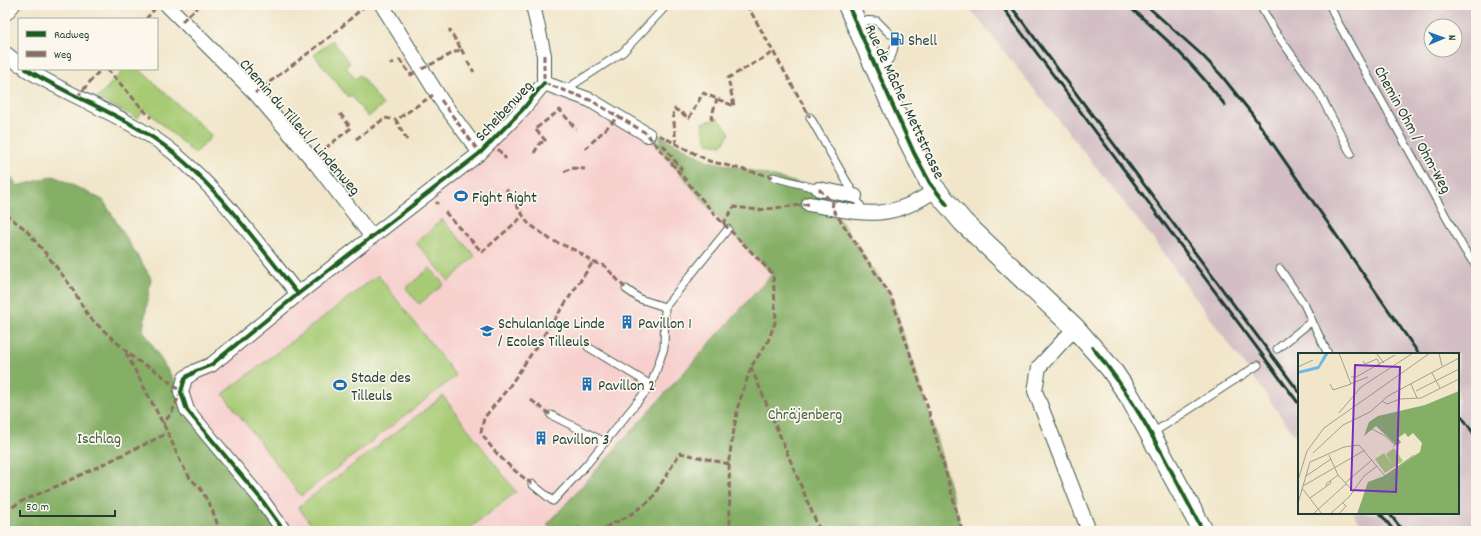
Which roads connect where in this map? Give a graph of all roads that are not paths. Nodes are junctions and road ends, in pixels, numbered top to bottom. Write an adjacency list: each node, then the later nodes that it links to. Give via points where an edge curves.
1 (13, 5): 9 (street)
2 (167, 5): 30 (street, Chemin du Tilleul / Lindenweg, via 255,93 316,164)
3 (382, 5): 21 (street, via 441,100)
4 (533, 5): 16 (street, via 544,55)
5 (667, 5): 17 (lane, via 623,52)
6 (1260, 5): 22 (lane, via 1274,30 1319,93)
7 (1330, 5): 31 (lane, Chemin Ohm / Ohm-Weg, via 1464,249)
8 (851, 13): 10 (lane, via 877,21); 15 (main road, Rue de Mâche / Mettstrasse)
9 (5, 14)
10 (890, 34)
11 (894, 47): 15 (lane, via 892,55)
12 (5, 53): 13 (street)
13 (18, 63)
14 (28, 70): 34 (street, via 126,122 173,153 217,194)
15 (879, 75): 25 (main road, Rue de Mâche / Mettstrasse, via 914,153)
16 (544, 83): 17 (street); 21 (street, Scheibenweg, via 523,109)
17 (565, 90): 19 (street, via 590,100)
18 (810, 116): 26 (lane)
19 (648, 136)
20 (831, 144): 26 (lane)
21 (480, 153): 30 (street, Scheibenweg)
22 (1351, 154)
23 (773, 177): 24 (lane)
24 (818, 189): 26 (street)
25 (935, 190): 28 (street, via 916,204 900,209); 37 (main road, Rue de Mâche / Mettstrasse, via 964,223)
26 (855, 196): 28 (lane)
27 (809, 204): 28 (street)
28 (864, 213)
29 (728, 229): 35 (lane)
30 (372, 237): 34 (street, Scheibenweg)
31 (1476, 266)
32 (1280, 269): 36 (lane, via 1304,304)
33 (626, 289): 35 (lane, via 640,299)
34 (298, 294): 47 (street, Scheibenweg, via 211,365 185,378 181,392 187,410 261,498)
35 (665, 307): 42 (lane, via 664,348)
36 (1312, 321): 39 (lane); 40 (lane)
37 (1075, 328): 44 (main road, Rue de Mâche / Mettstrasse, via 1111,369); 48 (street, via 1039,367 1034,391)
38 (588, 348): 42 (lane)
39 (1277, 349)
40 (1328, 353)
41 (1258, 365): 44 (lane)
42 (651, 385): 45 (lane)
43 (551, 416): 45 (lane)
44 (1151, 434): 49 (main road, Rue de Mâche / Mettstrasse)
45 (605, 442): 46 (lane, via 552,501)
46 (532, 484)
47 (284, 531)
48 (1089, 531)
49 (1203, 531)

